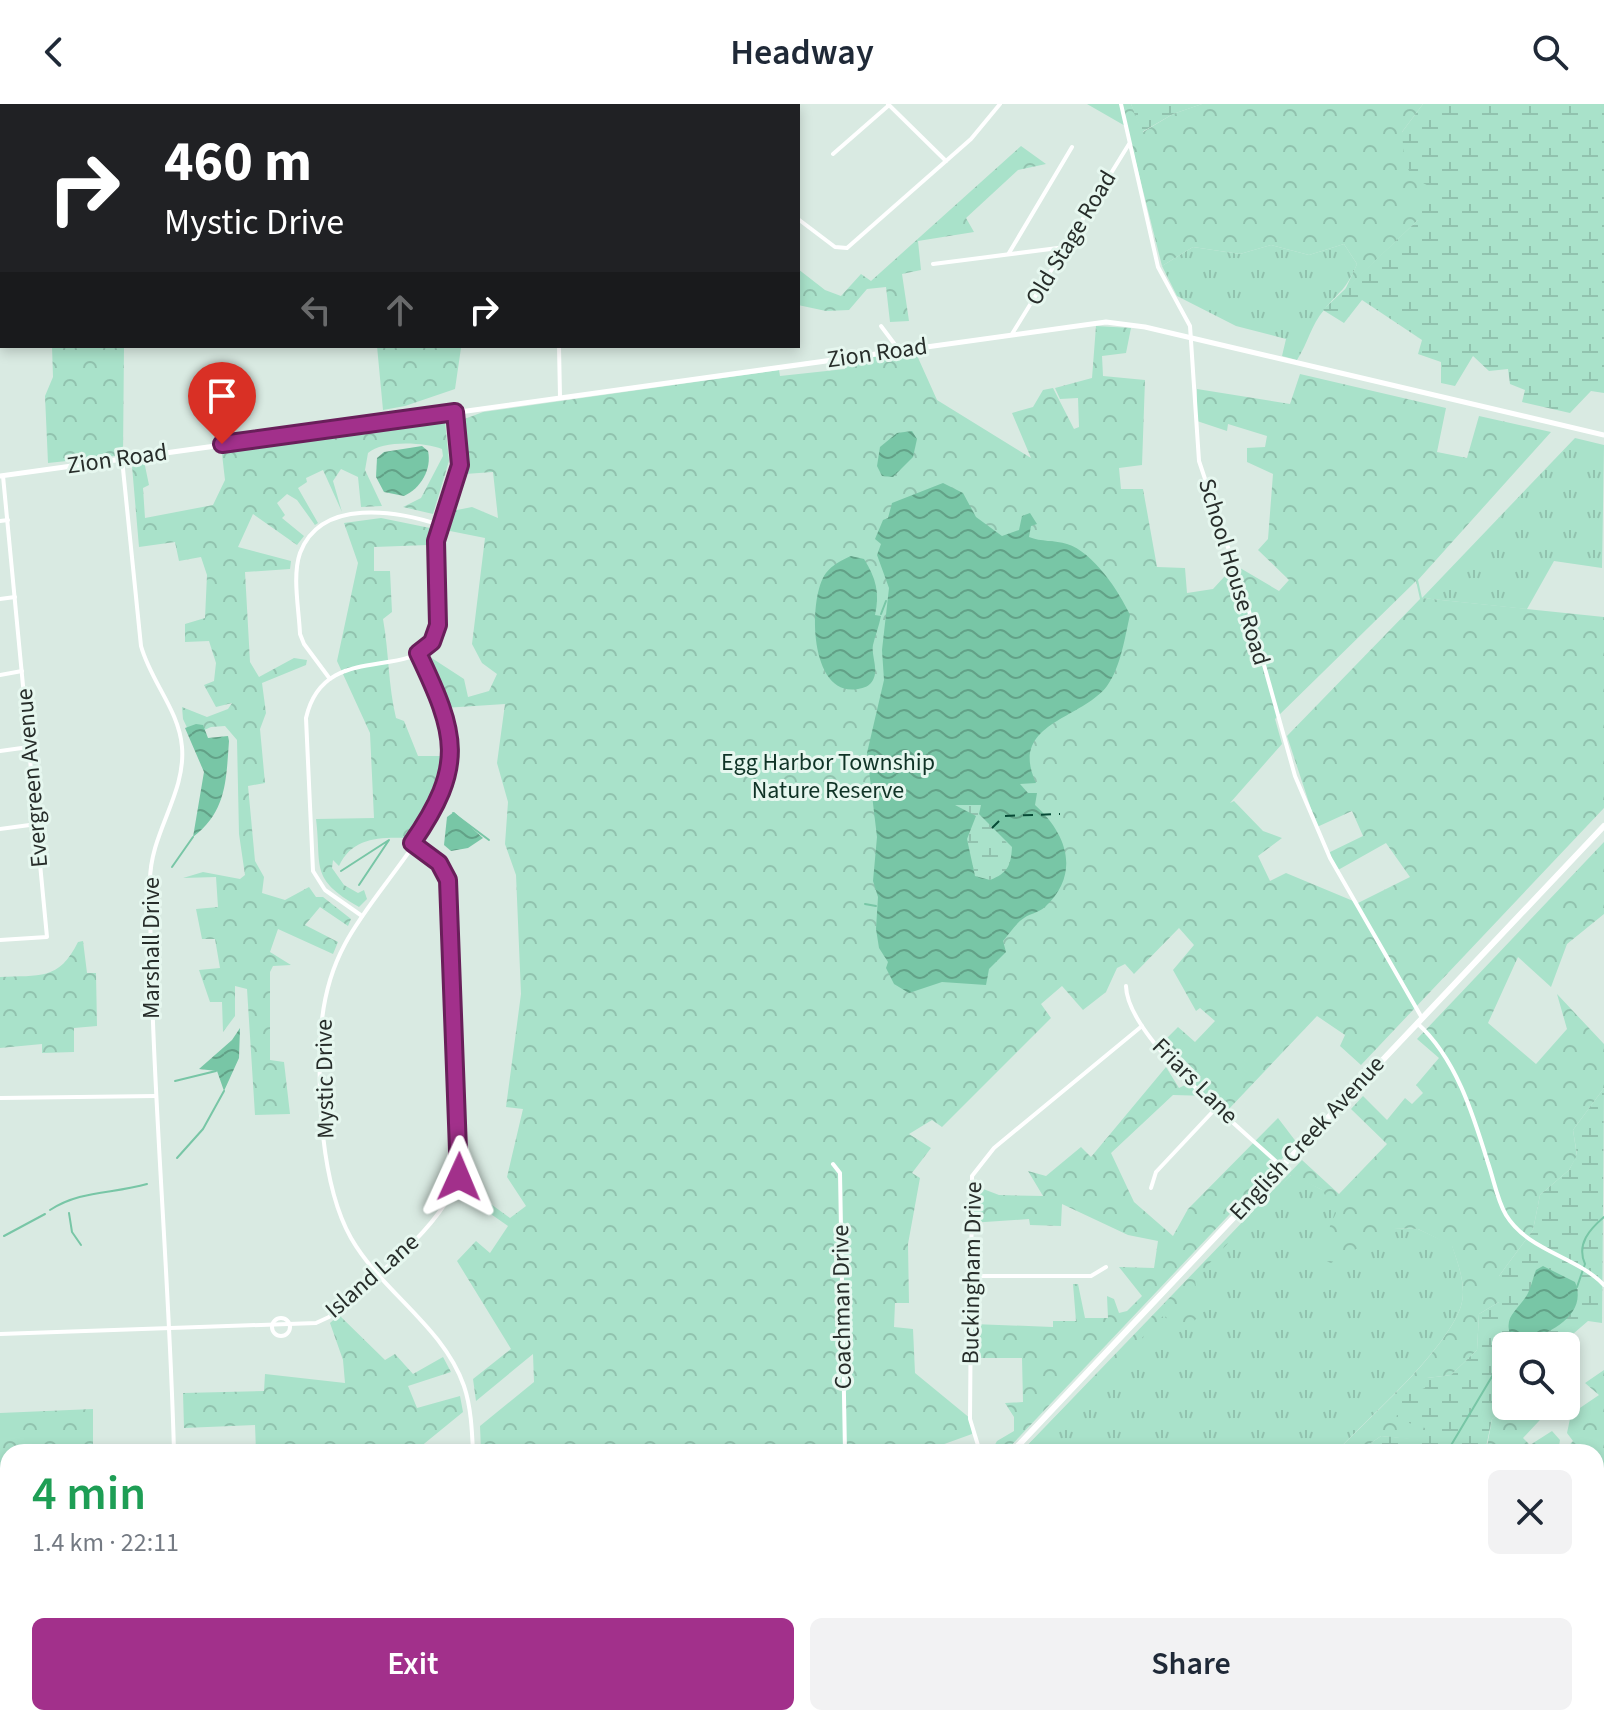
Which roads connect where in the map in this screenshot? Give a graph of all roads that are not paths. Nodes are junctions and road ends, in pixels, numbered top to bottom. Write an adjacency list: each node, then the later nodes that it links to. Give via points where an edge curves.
1 (889, 104): 6 (street); 7 (street)
2 (1000, 104): 7 (street)
3 (1121, 104): 4 (street, School House Road)
4 (1130, 142): 9 (street, Old Stage Road); 14 (street, School House Road, via 1158,267)
5 (1072, 147): 10 (street)
6 (833, 154)
7 (946, 161): 8 (street, via 847,248 835,247)
8 (800, 221)
9 (1066, 247): 10 (street); 13 (street, Old Stage Road)
10 (1009, 253): 11 (street)
11 (933, 264)
12 (881, 326): 16 (street)
13 (1012, 334): 14 (street, Zion Road, via 1106,322); 16 (street, Zion Road)
14 (1192, 338): 19 (street, Zion Road); 40 (street, School House Road, via 1199,461 1247,604 1295,776 1326,851)
15 (559, 348): 17 (street)
16 (899, 350): 17 (street, Zion Road)
17 (560, 397): 18 (street, Zion Road)
18 (451, 413): 20 (street, Zion Road); 24 (street, via 454,458)
19 (1604, 435)
20 (122, 459): 21 (street, Zion Road); 42 (street, Marshall Drive, via 141,646 175,718 183,756 151,867)
21 (2, 476): 22 (street, Evergreen Avenue)
22 (8, 520): 23 (street); 25 (street, Evergreen Avenue)
23 (0, 521)
24 (440, 525): 27 (street, via 435,549 438,629 430,645); 30 (street, via 401,513 366,512 336,520 307,540 298,564 300,634)
25 (15, 597): 26 (street); 28 (street, Evergreen Avenue)
26 (0, 599)
27 (418, 653): 30 (street); 36 (street, Mystic Drive, via 445,710 451,747 443,792)
28 (22, 671): 29 (street); 31 (street, Evergreen Avenue)
29 (0, 675)
30 (330, 679): 37 (street, via 313,698 305,724 311,862 321,886)
31 (29, 747): 32 (street); 33 (street, Evergreen Avenue)
32 (0, 751)
33 (37, 824): 35 (street); 38 (street, Evergreen Avenue, via 47,937)
34 (1604, 826): 40 (main road, English Creek Avenue)
35 (0, 829)
36 (412, 843): 37 (street, Mystic Drive); 49 (street, Island Lane, via 439,863 448,880 460,1165 443,1211)
37 (362, 916): 49 (street, Mystic Drive, via 343,947 327,992 322,1063 330,1184 347,1230)
38 (0, 940)
39 (1126, 986): 41 (street, Friars Lane, via 1126,1001)
40 (1420, 1020): 46 (main road, English Creek Avenue); 51 (street, School House Road, via 1459,1083 1507,1217)
41 (1142, 1026): 44 (street, Friars Lane); 50 (street, Buckingham Drive, via 981,1160 970,1188)
42 (156, 1096): 43 (street); 54 (street, Marshall Drive)
43 (0, 1098)
44 (1218, 1106): 46 (street, Friars Lane); 47 (street, via 1156,1172)
45 (833, 1164): 58 (street, Coachman Drive, via 840,1173)
46 (1281, 1166): 60 (main road, English Creek Avenue)
47 (1151, 1188)
48 (1106, 1267): 50 (street, via 1091,1276)
49 (377, 1274): 53 (street, Island Lane, via 325,1320); 57 (street, Mystic Drive, via 455,1365 468,1398)
50 (970, 1276): 59 (street, Buckingham Drive, via 970,1427)
51 (1604, 1285)
52 (272, 1326): 53 (street, Island Lane, via 279,1318); 53 (street, Island Lane, via 280,1336); 54 (street, Island Lane)
53 (290, 1327)
54 (171, 1330): 55 (street, Island Lane); 56 (street, Marshall Drive)
55 (0, 1334)
56 (174, 1444)
57 (472, 1444)
58 (845, 1444)
59 (977, 1444)
60 (1020, 1444)

